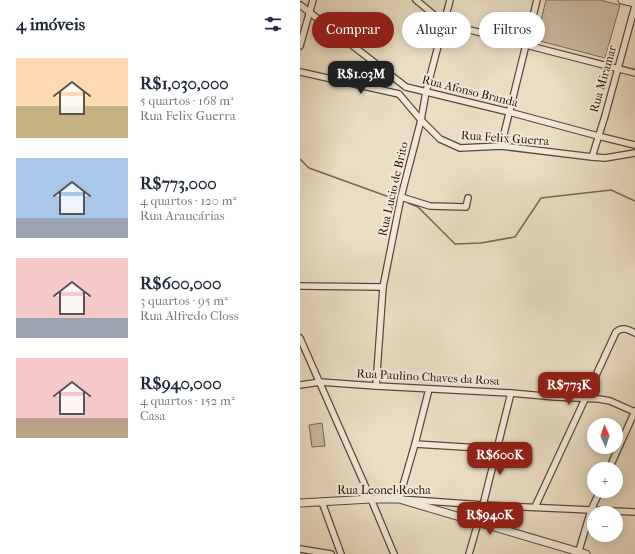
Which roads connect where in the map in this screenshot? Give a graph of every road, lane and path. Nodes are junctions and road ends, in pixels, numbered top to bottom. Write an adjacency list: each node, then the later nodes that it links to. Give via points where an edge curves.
1 (313, 0): 9 (street)
2 (416, 0): 10 (street)
3 (450, 0): 11 (street, Rua Lucio de Brito)
4 (537, 0): 12 (street)
5 (622, 0): 6 (street)
6 (635, 3)
7 (300, 5): 9 (street, Rua Afonso Branda)
8 (635, 6): 17 (street, Rua Miramar)
9 (310, 12): 13 (street); 20 (street, Rua Afonso Branda, via 406,86)
10 (431, 12)
11 (447, 12)
12 (534, 12)
13 (300, 46)
14 (437, 48): 20 (street, Rua Lucio de Brito)
15 (525, 48): 21 (street)
16 (538, 48): 17 (street)
17 (618, 68): 19 (street); 23 (street, Rua Miramar)
18 (300, 72): 22 (street, Rua Felix Guerra, via 399,94)
19 (635, 73)
20 (426, 92): 21 (street, Rua Afonso Branda); 22 (street, Rua Lucio de Brito)
21 (509, 112): 23 (street, Rua Afonso Branda); 24 (street)
22 (421, 120): 24 (street, Rua Felix Guerra, via 440,139 460,148); 28 (street, Rua Lucio de Brito)
23 (598, 136): 25 (street, Rua Afonso Branda); 27 (street, Rua Miramar)
24 (501, 146): 27 (street, Rua Felix Guerra)
25 (635, 146)
26 (635, 153): 27 (street, Rua Felix Guerra, via 605,158)
27 (592, 157)
28 (401, 197): 29 (street, via 430,206 466,206); 31 (street, Rua Lucio de Brito)
29 (468, 198)
30 (300, 286): 31 (street)
31 (383, 287): 36 (street, Rua Lucio de Brito)
32 (635, 333): 39 (street, via 626,329 616,332)
33 (300, 338): 34 (street)
34 (320, 382): 35 (street, Rua Paulino Chaves da Rosa); 36 (street, Rua Paulino Chaves da Rosa); 44 (street)
35 (300, 385)
36 (376, 386): 37 (street, Rua Paulino Chaves da Rosa)
37 (429, 389): 38 (street, Rua Paulino Chaves da Rosa); 41 (street)
38 (511, 392): 39 (street, Rua Paulino Chaves da Rosa); 42 (street)
39 (585, 399): 40 (street, Rua Paulino Chaves da Rosa, via 610,401); 49 (street)
40 (635, 411): 43 (street)
41 (415, 444): 42 (street); 45 (street)
42 (497, 449): 48 (street)
43 (612, 462)
44 (371, 499): 45 (street, Rua Leonel Rocha); 46 (street, Rua Leonel Rocha); 59 (street)
45 (399, 499): 48 (street, Rua Leonel Rocha); 53 (street)
46 (322, 502): 47 (street, Rua Leonel Rocha); 58 (street)
47 (300, 503)
48 (483, 505): 49 (street, Rua Leonel Rocha); 53 (street)
49 (535, 507): 50 (street, Rua Leonel Rocha)
50 (587, 510)
51 (623, 511): 52 (street, Rua Leonel Rocha)
52 (635, 512)
53 (478, 523): 56 (street); 60 (street)
54 (587, 527): 56 (street)
55 (300, 549): 57 (street)
56 (581, 553)
57 (331, 554)
58 (341, 554)
59 (394, 554)
60 (469, 554)

